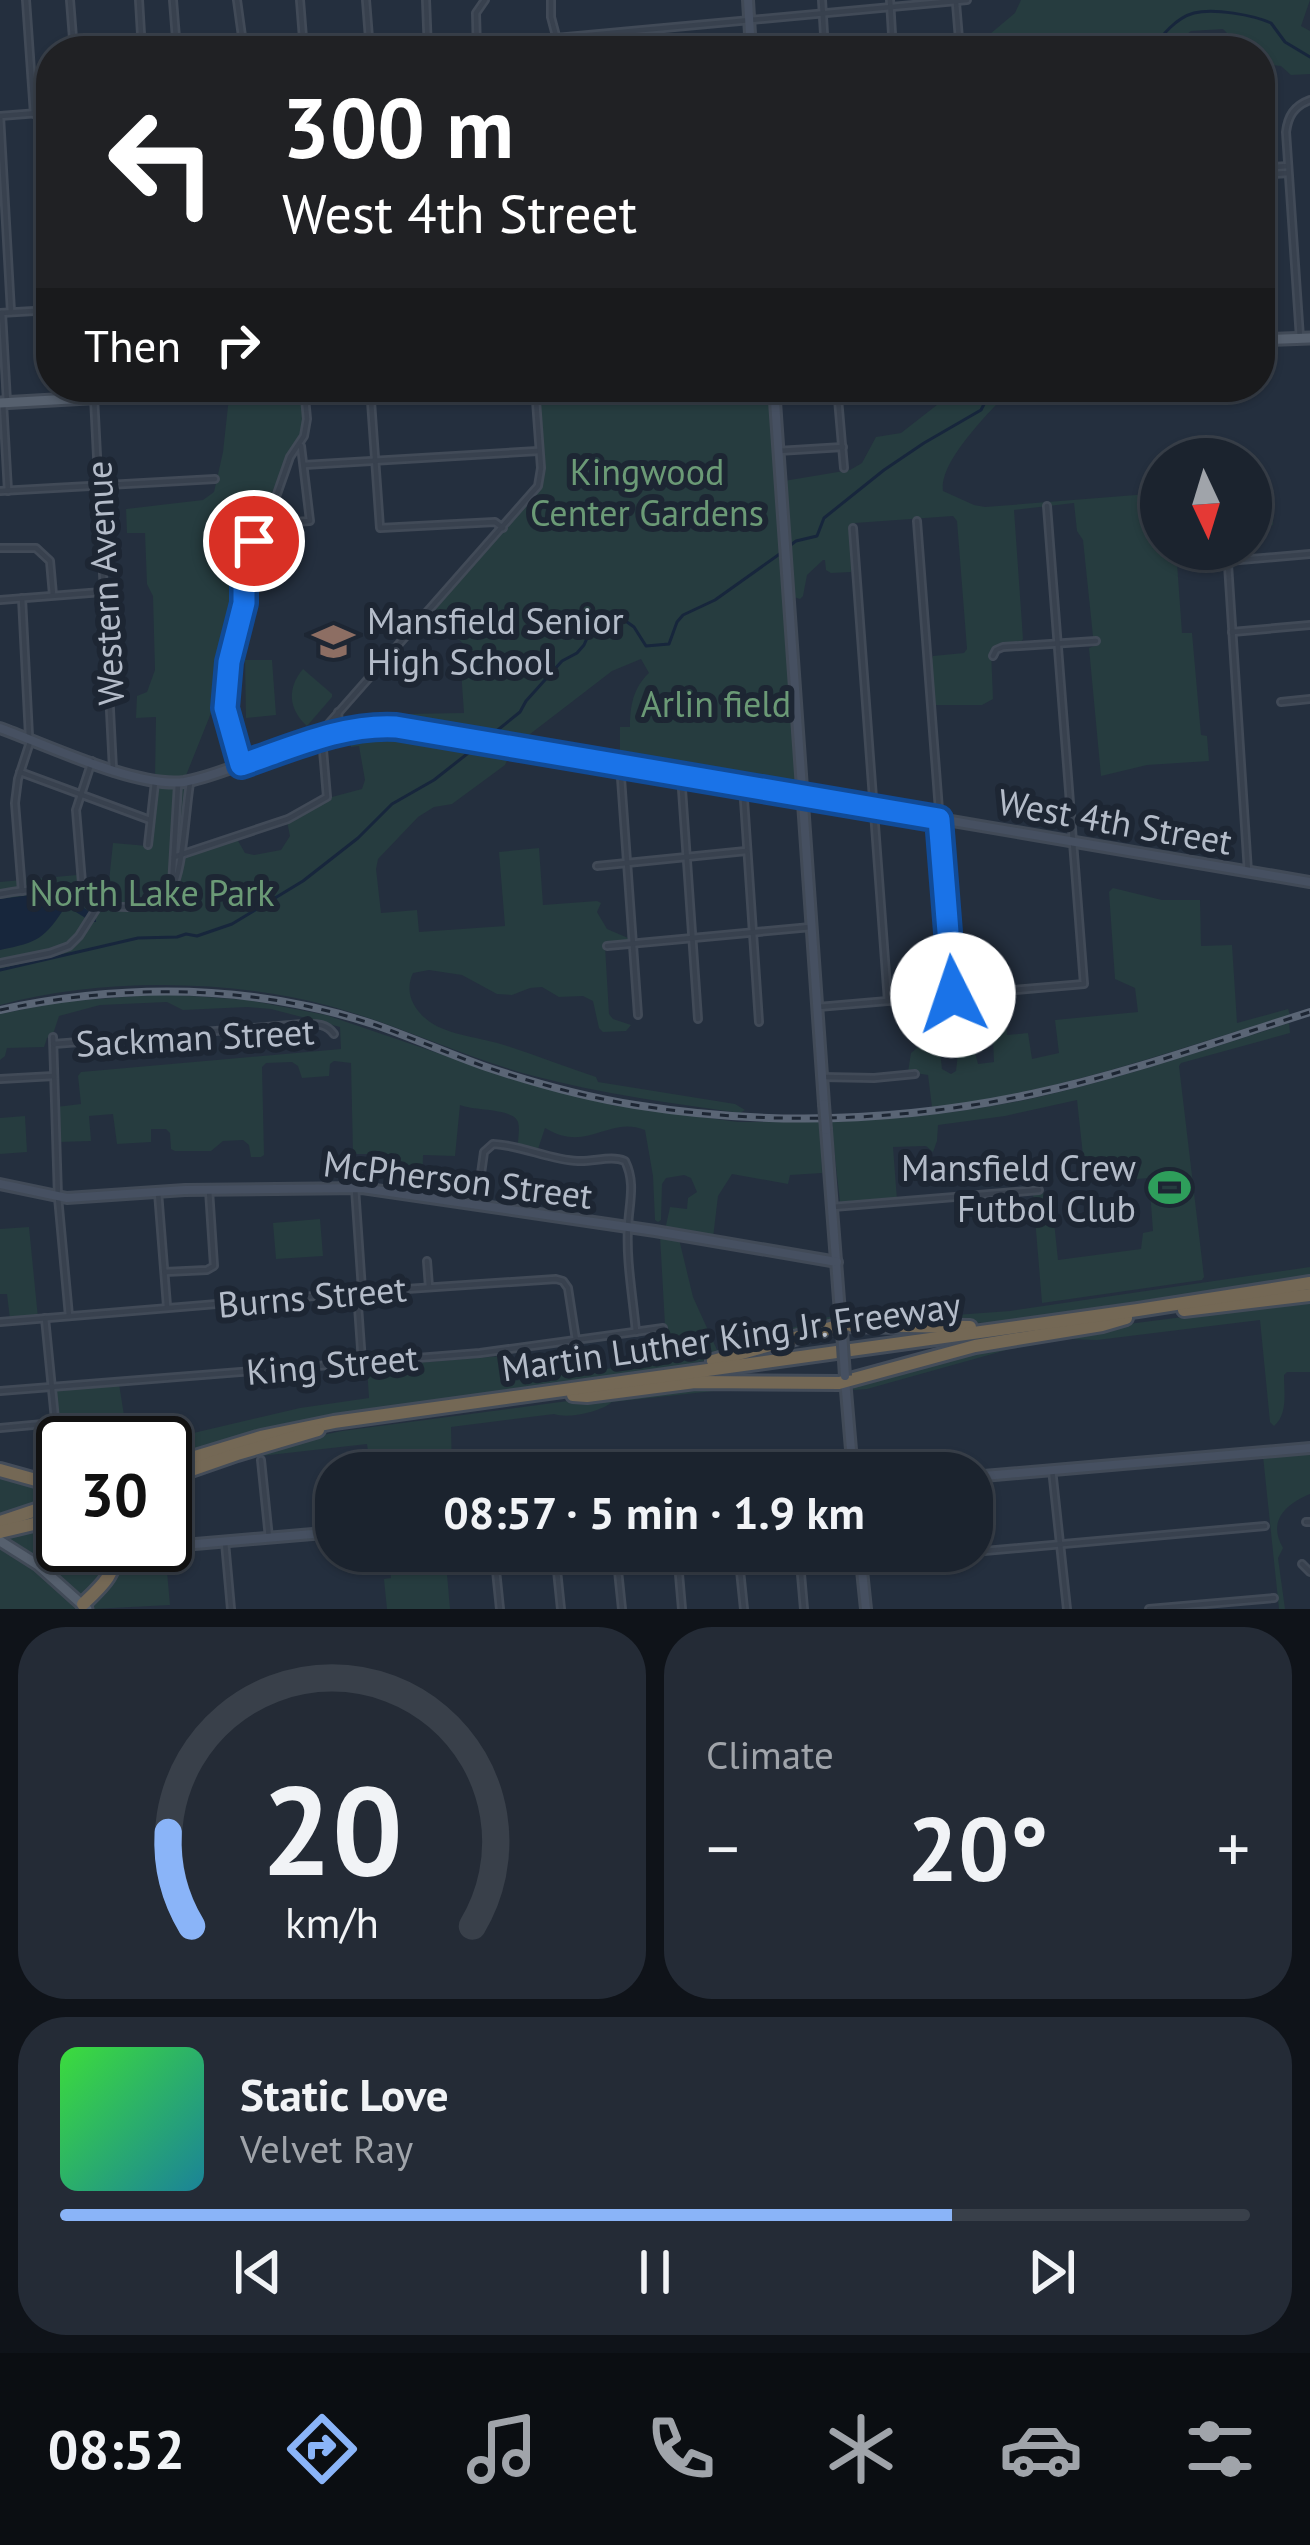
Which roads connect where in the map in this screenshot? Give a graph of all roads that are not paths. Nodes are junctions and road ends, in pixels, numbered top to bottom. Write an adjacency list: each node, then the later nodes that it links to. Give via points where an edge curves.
1 (26, 0): 33 (street)
2 (70, 0): 18 (street)
3 (139, 0): 19 (street)
4 (172, 0): 20 (street)
5 (237, 0): 21 (street)
6 (300, 0): 22 (street)
7 (366, 0): 23 (street)
8 (426, 0): 24 (street)
9 (485, 0): 25 (street)
10 (551, 0): 26 (street)
11 (748, 0): 17 (main road)
12 (822, 0): 16 (street)
13 (956, 0): 14 (street); 15 (street); 31 (street)
14 (967, 0)
15 (890, 4): 16 (street); 30 (street)
16 (823, 14): 17 (street); 29 (street)
17 (749, 21): 27 (street); 28 (main road)
18 (73, 36)
19 (141, 36)
20 (176, 36)
21 (242, 36)
22 (303, 36)
23 (369, 36)
24 (427, 36)
25 (477, 36)
26 (555, 36)
27 (579, 36)
28 (750, 36)
29 (824, 36)
30 (892, 36)
31 (958, 36)
32 (1310, 100): 35 (street, via 1289,118)
33 (34, 114): 34 (street)
34 (0, 116): 38 (street)
35 (1288, 170): 36 (street); 40 (street)
36 (1275, 171)
37 (36, 311): 38 (street)
38 (11, 312): 39 (street)
39 (1, 313): 49 (street)
40 (1305, 338): 41 (main road)
41 (1275, 339)
42 (36, 399): 49 (main road)
43 (84, 402): 60 (street, Western Avenue)
44 (305, 402): 50 (street)
45 (371, 402): 56 (street)
46 (536, 402): 53 (street)
47 (775, 402): 54 (main road)
48 (838, 402): 52 (street)
49 (3, 403): 51 (street)
50 (301, 443): 55 (street); 57 (street)
51 (2, 445): 61 (street)
52 (843, 447): 54 (street); 58 (street)
53 (540, 451): 56 (street); 65 (street, via 538,486)
54 (778, 451): 98 (main road)
55 (291, 455): 57 (street); 64 (street)
56 (376, 460): 57 (street); 65 (street, via 380,529 495,522)
57 (304, 463): 64 (street, via 310,521)
58 (844, 468)
59 (215, 478): 60 (street)
60 (98, 485): 61 (street); 71 (street, Western Avenue)
61 (4, 491)
62 (1047, 506): 78 (street)
63 (917, 521): 100 (street)
64 (260, 524): 89 (street, via 245,570 226,700)
65 (503, 528): 82 (street)
66 (853, 528): 99 (street)
67 (0, 548): 72 (street, via 36,548 51,565)
68 (1310, 554): 69 (street)
69 (1272, 557)
70 (1229, 570): 76 (street)
71 (104, 592): 72 (street); 90 (street, Western Avenue)
72 (53, 596): 73 (street)
73 (22, 598): 74 (street); 86 (street)
74 (0, 600)
75 (1310, 625): 76 (street)
76 (1232, 632): 109 (street)
77 (1096, 641): 78 (street)
78 (1058, 644): 79 (street, via 1003,647); 102 (street)
79 (993, 656)
80 (1310, 699): 81 (street)
81 (1281, 702)
82 (338, 712): 84 (street, via 339,724); 85 (street)
83 (0, 728): 86 (main road, West 4th Street)
84 (354, 729): 85 (main road, West 4th Street); 88 (main road, West 4th Street, via 396,727)
85 (322, 738): 89 (main road, West 4th Street); 105 (street, via 326,798)
86 (30, 739): 87 (main road, West 4th Street); 91 (street)
87 (92, 761): 90 (main road, West 4th Street); 97 (street)
88 (620, 764): 92 (main road, West 4th Street); 107 (street)
89 (241, 765): 93 (main road, West 4th Street)
90 (113, 769): 94 (main road, West 4th Street)
91 (20, 772): 97 (street); 111 (street, via 12,803)
92 (681, 775): 96 (main road, West 4th Street); 106 (street)
93 (190, 780): 95 (main road, West 4th Street); 105 (street)
94 (158, 782): 95 (main road, West 4th Street); 101 (street)
95 (175, 782): 105 (street)
96 (742, 785): 98 (main road, West 4th Street); 104 (street)
97 (81, 794): 101 (street); 113 (street)
98 (804, 795): 99 (main road, West 4th Street); 115 (main road)
99 (873, 808): 100 (main road, West 4th Street); 122 (street)
100 (939, 819): 102 (main road, West 4th Street); 121 (street)
101 (150, 820): 103 (street)
102 (1073, 842): 109 (main road, West 4th Street); 121 (street, via 1084,984)
103 (148, 845)
104 (747, 851): 106 (street); 116 (street)
105 (177, 856): 114 (street, via 164,898)
106 (687, 857): 107 (street); 117 (street)
107 (627, 862): 108 (street); 118 (street)
108 (597, 866)
109 (1248, 872): 110 (main road, West 4th Street)
110 (1310, 882)
111 (22, 891): 112 (street); 113 (street)
112 (0, 894)
113 (83, 895): 114 (street)
114 (98, 906): 120 (street, via 64,949)
115 (814, 926): 116 (street); 123 (main road)
116 (754, 932): 117 (street); 126 (street)
117 (693, 938): 118 (street); 125 (street)
118 (633, 944): 119 (street); 124 (street)
119 (607, 946)
120 (0, 963)
121 (953, 995): 122 (street)
122 (888, 1001): 123 (street)
123 (818, 1007): 130 (main road)
124 (638, 1016)
125 (698, 1018)
126 (759, 1022)
127 (334, 1034): 129 (street, Sackman Street, via 304,1024 53,1041)
128 (915, 1074): 130 (street)
129 (54, 1076): 131 (street); 137 (street)
130 (823, 1077): 139 (main road, bridge)
131 (0, 1079)
132 (0, 1184): 137 (main road, McPherson Street)
133 (355, 1188): 134 (main road, McPherson Street); 138 (main road, McPherson Street); 146 (street)
134 (209, 1190): 136 (main road, McPherson Street); 143 (street, via 214,1265)
135 (1039, 1190): 139 (street)
136 (158, 1192): 137 (main road, McPherson Street); 143 (street)
137 (58, 1197): 148 (street)
138 (476, 1205): 140 (main road, McPherson Street); 140 (street, via 484,1152 493,1144 574,1161 617,1157 630,1172)
139 (833, 1208): 142 (main road)
140 (628, 1227): 142 (main road, McPherson Street); 155 (street)
141 (427, 1261): 144 (street)
142 (837, 1262): 154 (main road)
143 (165, 1272): 147 (street)
144 (429, 1287): 146 (street, Burns Street); 156 (street, Burns Street, via 560,1280)
145 (1309, 1290): 150 (highway, Martin Luther King Jr. Freeway); 152 (highway, Martin Luther King Jr. Freeway, via 1291,1286)
146 (360, 1292): 147 (street, Burns Street); 157 (street)
147 (167, 1308): 148 (street, Burns Street)
148 (69, 1316): 149 (street, Burns Street)
149 (45, 1318): 151 (street, Burns Street); 159 (street)
150 (1127, 1318): 158 (highway); 162 (highway, Martin Luther King Jr. Freeway)
151 (0, 1322)
152 (1048, 1322): 154 (highway); 161 (highway, Martin Luther King Jr. Freeway)
153 (663, 1328): 155 (street, King Street)
154 (841, 1328): 158 (main road, bridge); 161 (highway)
155 (636, 1332): 156 (street, King Street)
156 (576, 1340): 157 (street, King Street)
157 (362, 1362): 159 (street, King Street)
158 (845, 1379): 162 (highway); 167 (main road)
159 (52, 1387): 160 (street, King Street); 163 (street)
160 (0, 1391)
161 (545, 1392): 168 (highway, Martin Luther King Jr. Freeway, via 315,1425)
162 (573, 1394): 170 (highway, Martin Luther King Jr. Freeway, via 318,1430)
163 (54, 1416)
164 (36, 1425): 165 (street)
165 (0, 1428)
166 (1310, 1448): 172 (main road)
167 (851, 1452)
168 (192, 1460)
169 (261, 1460): 180 (street)
170 (192, 1462)
171 (0, 1470): 174 (highway)
172 (1053, 1472): 173 (main road); 184 (street)
173 (993, 1477)
174 (36, 1480)
175 (36, 1514): 177 (highway)
176 (36, 1521): 177 (highway)
177 (4, 1526)
178 (1265, 1526): 184 (street)
179 (315, 1534): 180 (main road)
180 (269, 1538): 182 (main road)
181 (0, 1541): 197 (main road)
182 (225, 1542): 183 (main road); 198 (street)
183 (192, 1544)
184 (1060, 1544): 185 (street); 206 (street)
185 (993, 1548)
186 (1302, 1564): 195 (street)
187 (106, 1572): 197 (highway)
188 (496, 1572): 199 (street)
189 (557, 1572): 200 (street)
190 (618, 1572): 201 (street)
191 (679, 1572): 202 (street)
192 (740, 1572): 203 (street)
193 (801, 1572): 204 (street)
194 (862, 1572): 205 (main road)
195 (1310, 1572)
196 (1274, 1598): 207 (street)
197 (83, 1605)
198 (231, 1609)
199 (500, 1609)
200 (561, 1609)
201 (622, 1609)
202 (682, 1609)
203 (744, 1609)
204 (804, 1609)
205 (866, 1609)
206 (1066, 1609)
207 (1149, 1609)

